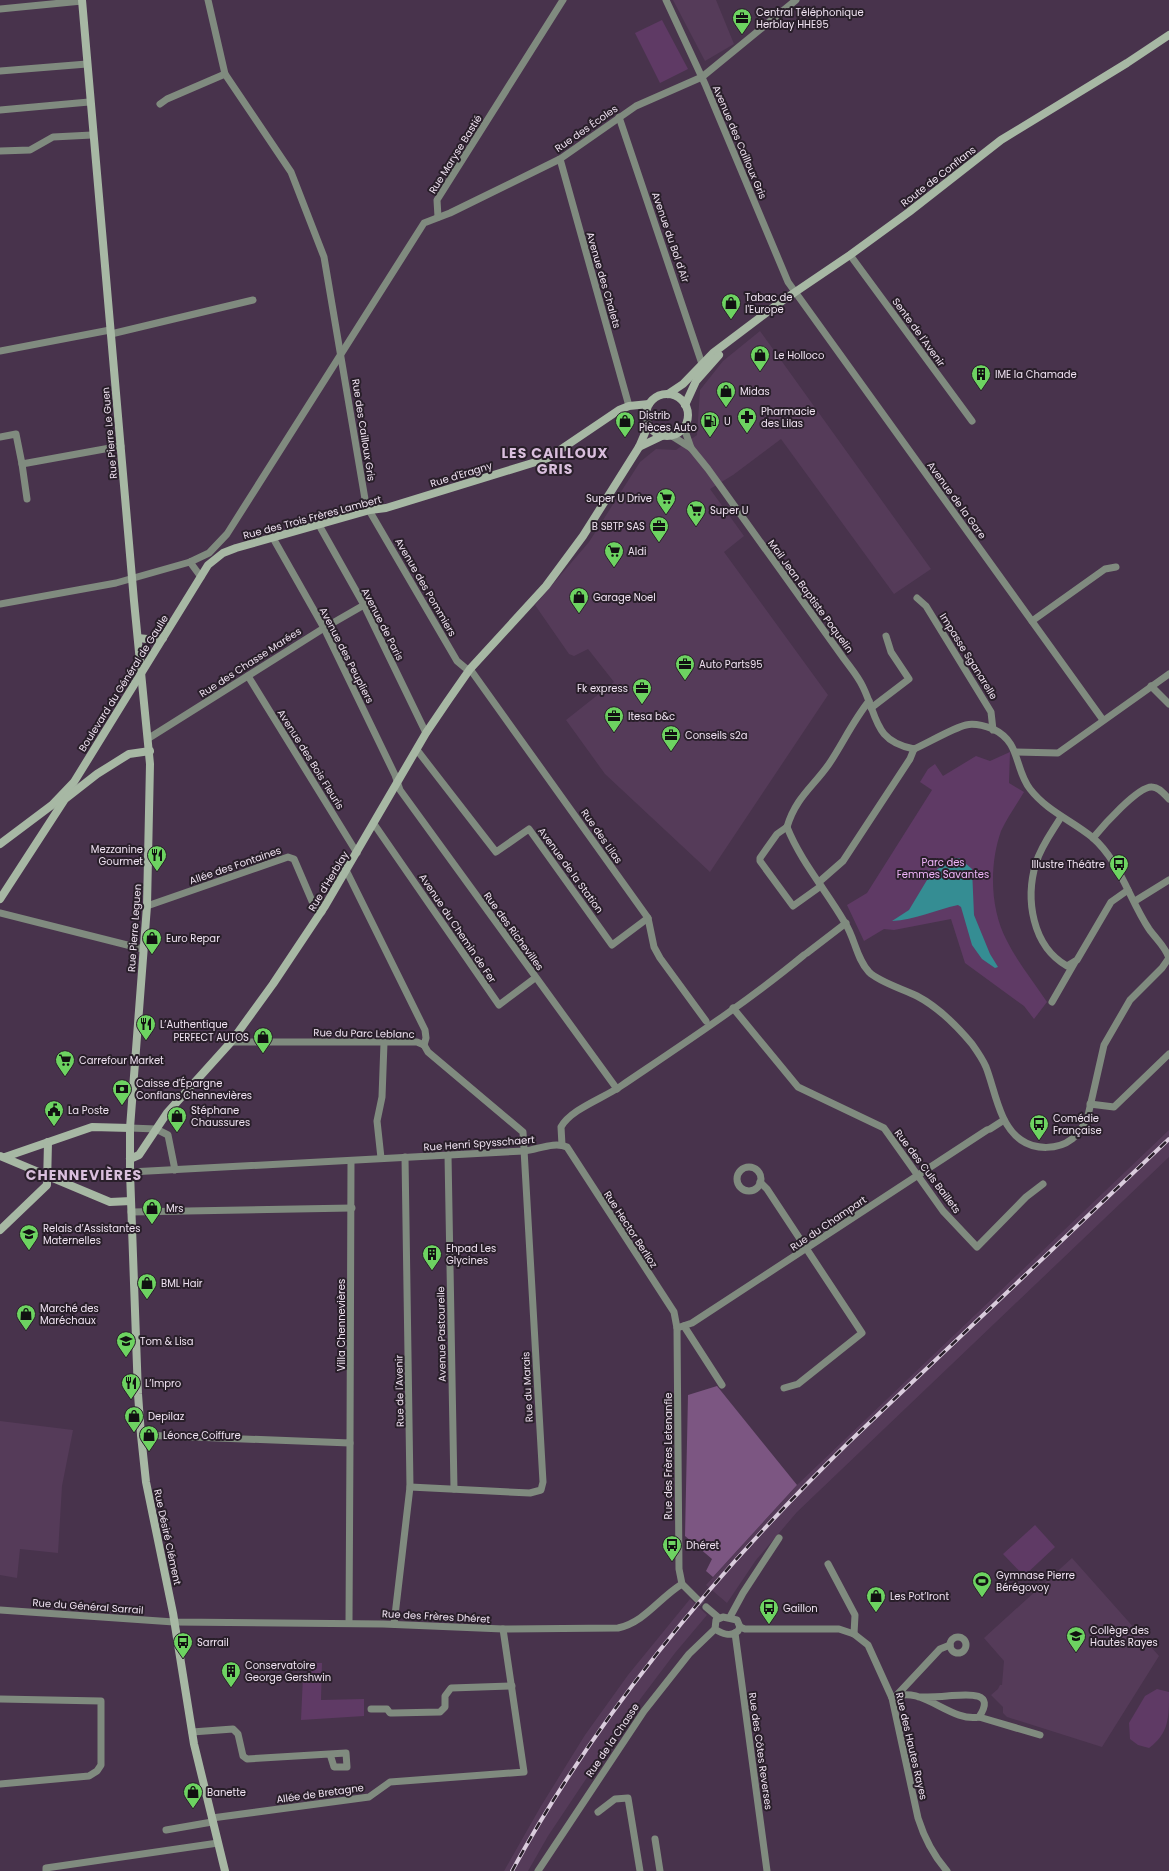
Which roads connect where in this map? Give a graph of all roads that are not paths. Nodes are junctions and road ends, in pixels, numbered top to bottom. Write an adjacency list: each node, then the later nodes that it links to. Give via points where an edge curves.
1 (208, 0): 11 (street)
2 (563, 0): 20 (street, Rue Maryse Bastié, via 437,200)
3 (666, 0): 12 (street, Avenue des Cailloux Gris)
4 (796, 0): 12 (street, Rue des Écoles)
5 (82, 1): 6 (street); 9 (main road, Rue Pierre Le Guen)
6 (43, 2): 7 (street)
7 (0, 9)
8 (1169, 35): 21 (main road, Route de Conflans, via 1001,140)
9 (87, 64): 10 (street); 13 (main road, Rue Pierre Le Guen)
10 (0, 71)
11 (225, 74): 14 (street); 27 (street, Rue des Cailloux Gris, via 291,172 324,257)
12 (702, 77): 16 (street, Rue des Écoles, via 636,106); 22 (street, Avenue des Cailloux Gris, via 785,277)
13 (89, 102): 15 (street); 17 (main road, Rue Pierre Le Guen)
14 (160, 104)
15 (0, 110)
16 (619, 118): 19 (street, Rue des Écoles); 28 (street, Avenue du Bol d'Air)
17 (92, 135): 18 (street, via 53,137 30,150); 24 (main road, Rue Pierre Le Guen)
18 (0, 151)
19 (560, 159): 20 (street, Rue des Écoles); 32 (street, Avenue des Chalets)
20 (438, 217): 27 (street, via 424,223 419,229)
21 (850, 255): 22 (main road, Route de Conflans); 33 (street, Sente de l'Avenir)
22 (795, 292): 25 (main road, Route de Conflans); 56 (street, Avenue de la Gare)
23 (253, 300): 24 (street)
24 (110, 332): 26 (street); 39 (main road, Rue Pierre Le Guen)
25 (727, 343): 28 (main road, Route de Conflans); 31 (main road, Route de Conflans, via 696,381)
26 (0, 351)
27 (340, 353): 45 (street, Rue des Cailloux Gris, via 366,505); 49 (street, via 227,534 209,553)
28 (702, 364): 29 (main road, Route de Conflans, via 683,384)
29 (668, 394): 30 (main road, via 657,397); 31 (main road, via 681,400)
30 (649, 404): 32 (main road, Rue d'Eragny); 34 (main road, via 645,415)
31 (685, 405): 35 (main road, via 688,416)
32 (629, 406): 44 (main road, Rue d'Eragny, via 619,410 548,458)
33 (972, 422)
34 (648, 426): 37 (main road); 40 (main road)
35 (684, 428): 38 (main road); 41 (street, Mail Jean Baptiste Poquelin)
36 (0, 436): 42 (street, via 16,434)
37 (662, 436): 38 (main road); 40 (main road)
38 (672, 436): 41 (street, Mail Jean Baptiste Poquelin)
39 (121, 446): 42 (street); 52 (main road, Rue Pierre Le Guen)
40 (639, 447): 61 (main road, Rue d'Herblay, via 583,536 546,586)
41 (691, 448): 66 (street, Mail Jean Baptiste Poquelin, via 842,656 862,685)
42 (22, 464): 43 (street)
43 (27, 499)
44 (406, 501): 45 (main road, Rue des Trois Frères Lambert)
45 (370, 510): 46 (main road, Rue des Trois Frères Lambert); 61 (street, Avenue des Pommiers, via 457,661)
46 (319, 525): 47 (main road, Rue des Trois Frères Lambert); 55 (street, Avenue de Paris)
47 (273, 538): 48 (main road, Rue des Trois Frères Lambert); 57 (street, Avenue des Peupliers)
48 (223, 552): 51 (main road, Boulevard du Général de Gaulle, via 214,559)
49 (190, 562): 51 (street); 52 (street)
50 (1116, 567): 56 (street, via 1106,569)
51 (201, 577): 60 (main road, Boulevard du Général de Gaulle)
52 (132, 578): 54 (street); 59 (main road, Rue Pierre Le Guen)
53 (917, 598): 70 (street, Impasse Sganarelle, via 926,606 991,712)
54 (0, 604)
55 (364, 606): 57 (street, Rue des Chasse Marées); 71 (street, Avenue de Paris)
56 (1032, 621): 68 (street, Avenue de la Gare)
57 (324, 628): 64 (street, Rue des Chasse Marées); 79 (street, Avenue des Peupliers)
58 (886, 636): 66 (street, via 891,652 909,679)
59 (138, 638): 60 (main road); 62 (main road, Rue Pierre Le Guen)
60 (163, 638): 62 (main road, Boulevard du Général de Gaulle)
61 (470, 670): 71 (main road, Rue d'Herblay); 99 (street, Rue des Lilas)
62 (142, 671): 69 (main road, Rue Pierre Le Guen); 77 (main road, Boulevard du Général de Gaulle)
63 (1169, 674): 65 (street)
64 (248, 676): 72 (street, Rue des Chasse Marées); 89 (street, Avenue des Bois Fleuris)
65 (1151, 686): 67 (street); 68 (street)
66 (870, 704): 73 (street, Mail Jean Baptiste Poquelin, via 878,726 887,738 900,746); 86 (street, via 857,716 829,764 792,811)
67 (1169, 704)
68 (1103, 720): 76 (street, via 1058,753)
69 (148, 730): 72 (main road, Rue Pierre Leguen)
70 (993, 730): 73 (street, via 966,724); 76 (street, via 1006,738)
71 (426, 733): 74 (main road, Rue d'Herblay)
72 (149, 738): 75 (main road, Rue Pierre Leguen)
73 (914, 749): 92 (street, via 910,759 842,861)
74 (417, 750): 79 (main road, Rue d'Herblay); 99 (street, Avenue de la Station, via 496,852 529,829 612,945)
75 (150, 751): 78 (main road, via 129,754); 96 (main road, Rue Pierre Leguen)
76 (1016, 752): 83 (street, via 1023,778 1030,789 1050,810)
77 (80, 772): 78 (main road, via 89,776); 80 (main road, Boulevard du Général de Gaulle)
78 (97, 774): 80 (main road)
79 (398, 784): 85 (main road, Rue d'Herblay); 104 (street, Rue des Richevilles, via 404,797)
80 (62, 799): 82 (main road); 84 (main road, Boulevard du Général de Gaulle)
81 (1169, 799): 87 (street, via 1160,790 1146,787 1114,813)
82 (45, 812): 84 (main road); 88 (main road)
83 (1061, 817): 87 (street); 103 (street, via 1036,862 1032,895 1035,922 1048,951 1067,966)
84 (51, 819): 94 (main road, Boulevard du Général de Gaulle)
85 (374, 824): 89 (main road, Rue d'Herblay); 104 (street, Avenue du Chemin de Fer, via 499,1005)
86 (787, 827): 92 (street, via 795,846); 92 (street, via 777,834 760,861 793,906)
87 (1093, 838): 93 (street, via 1112,858)
88 (0, 844)
89 (357, 853): 90 (main road, Rue d'Herblay)
90 (346, 870): 97 (main road, Rue d'Herblay); 110 (street, Rue du Parc Leblanc, via 425,1030)
91 (1169, 880): 95 (street)
92 (820, 884): 100 (street)
93 (1128, 890): 95 (street); 103 (street, via 1111,902)
94 (0, 899)
95 (1135, 901): 102 (street, via 1149,928 1166,949)
96 (147, 906): 97 (street, Allée des Fontaines, via 288,857 294,859 315,908); 101 (main road, Rue Pierre Leguen)
97 (322, 912): 108 (main road, Rue d'Herblay)
98 (0, 913): 101 (street)
99 (648, 918): 107 (street, Rue des Lilas, via 660,958)
100 (846, 924): 106 (street); 114 (street, via 859,957 869,972 919,997 958,1027 985,1066)
101 (143, 949): 115 (main road, Rue Pierre Leguen)
102 (1169, 958): 113 (street, via 1130,1000 1104,1045)
103 (1077, 960): 105 (street)
104 (535, 978): 112 (street, Rue des Richevilles)
105 (1052, 1002)
106 (733, 1008): 112 (street); 129 (street, Rue des Culs Baillets, via 798,1087 884,1128)
107 (706, 1021)
108 (231, 1042): 109 (street, Rue du Parc Leblanc); 116 (main road, Rue d'Herblay, via 167,1113)
109 (384, 1043): 110 (street, Rue du Parc Leblanc, via 417,1042); 123 (street, via 382,1097 377,1121)
110 (424, 1045): 119 (street, via 428,1052 520,1128 523,1132)
111 (1169, 1054): 113 (street, via 1114,1106)
112 (617, 1089): 118 (street, via 564,1121 561,1127)
113 (1090, 1104): 114 (street, via 1087,1120 1072,1140 1050,1147 1036,1147 1021,1140)
114 (1004, 1120): 129 (street, Rue du Champart)
115 (130, 1128): 116 (street); 117 (main road, via 92,1127); 124 (main road, Rue Pierre Leguen)
116 (156, 1129): 124 (main road, Rue d'Herblay, via 139,1155); 126 (street, via 168,1135)
117 (48, 1142): 121 (main road); 128 (main road)
118 (562, 1145): 119 (street, Rue Henri Spysschaert); 137 (street, Rue Hector Berlioz, via 567,1147 674,1312)
119 (524, 1151): 120 (street, Rue Henri Spysschaert); 143 (street, Rue du Marais, via 543,1482 541,1490 536,1492)
120 (448, 1155): 122 (street, Rue Henri Spysschaert); 143 (street, Avenue Pastourelle)
121 (3, 1157): 128 (main road)
122 (405, 1157): 123 (street, Rue Henri Spysschaert); 142 (street, Rue de l'Avenir)
123 (381, 1158): 125 (street, Rue Henri Spysschaert)
124 (130, 1159): 127 (main road, Rue Désiré Clément)
125 (351, 1161): 126 (street, Rue Henri Spysschaert); 133 (street, Villa Chennevières)
126 (175, 1170): 127 (street, Rue Henri Spysschaert)
127 (130, 1172): 132 (main road, Rue Désiré Clément)
128 (47, 1175): 132 (main road, via 110,1202); 135 (main road, via 45,1188)
129 (919, 1175): 131 (street, Rue des Culs Baillets, via 943,1211 977,1247 1026,1197); 136 (street, Rue du Champart)
130 (760, 1182): 136 (street)
131 (1043, 1184)
132 (130, 1201): 134 (main road, Rue Désiré Clément)
133 (352, 1208): 134 (street); 141 (street, Villa Chennevières)
134 (131, 1212): 140 (main road, Rue Désiré Clément)
135 (0, 1230)
136 (806, 1249): 137 (street, Rue du Champart, via 692,1323); 139 (street, via 862,1333 798,1384)
137 (680, 1327): 138 (street, Rue Hector Berlioz); 146 (street, Rue des Frères Letenanfle, via 679,1569)
138 (722, 1385)
139 (784, 1388)
140 (141, 1435): 141 (street); 152 (main road, Rue Désiré Clément, via 147,1488)
141 (350, 1443): 153 (street, Villa Chennevières)
142 (410, 1487): 143 (street, Rue du Marais); 154 (street, Rue de l'Avenir)
143 (454, 1489)
144 (779, 1538): 151 (street)
145 (828, 1564): 159 (street, via 855,1616)
146 (682, 1584): 147 (street); 156 (street, Rue des Frères Dhéret, via 628,1626 568,1630)
147 (697, 1599)
148 (706, 1607): 150 (street)
149 (0, 1610): 152 (street, Rue du Général Sarrail)
150 (719, 1618): 151 (street); 157 (street, via 714,1624)
151 (730, 1618): 155 (street, via 737,1620)
152 (174, 1622): 153 (street, Rue des Frères Dhéret); 167 (main road, Rue Désiré Clément)
153 (349, 1623): 154 (street, Rue des Frères Dhéret)
154 (394, 1624): 156 (street, Rue des Frères Dhéret)
155 (740, 1627): 158 (street); 159 (street, via 753,1630 839,1629)
156 (503, 1629): 161 (street)
157 (715, 1629): 158 (street, via 724,1634); 177 (street, Rue de la Chasse, via 689,1654 644,1711)
158 (735, 1633): 182 (street, Rue des Côtes Reverses)
159 (854, 1634): 162 (street, Rue des Hautes Rayes, via 868,1645)
160 (950, 1645): 162 (street, via 940,1649)
161 (512, 1686): 165 (street, via 451,1688 445,1696 445,1707 440,1712 390,1713 387,1709); 172 (street, Allée de Bretagne, via 524,1772 390,1782 369,1797)
162 (894, 1697): 163 (street); 183 (street, Rue des Hautes Rayes, via 918,1818 930,1848)
163 (919, 1697): 166 (street, via 972,1718); 166 (street, via 973,1694 984,1703 984,1710)
164 (0, 1699): 170 (street, via 101,1701 101,1765 89,1776)
165 (371, 1709)
166 (979, 1717): 168 (street)
167 (192, 1732): 169 (street, via 233,1729 238,1734 242,1756 247,1759); 172 (main road, Rue Désiré Clément)
168 (1040, 1735)
169 (330, 1754)
170 (0, 1784)
171 (598, 1812): 180 (street, via 615,1799 628,1798)
172 (212, 1820): 173 (street, Allée de Bretagne); 175 (main road, Rue Désiré Clément)
173 (166, 1830)
174 (655, 1839): 181 (street)
175 (218, 1843): 176 (street); 179 (main road, Rue Désiré Clément)
176 (65, 1868): 178 (street, via 46,1868)
177 (539, 1870)
178 (46, 1871)
179 (225, 1871)
180 (640, 1871)
181 (660, 1871)
182 (767, 1871)
183 (947, 1871)

